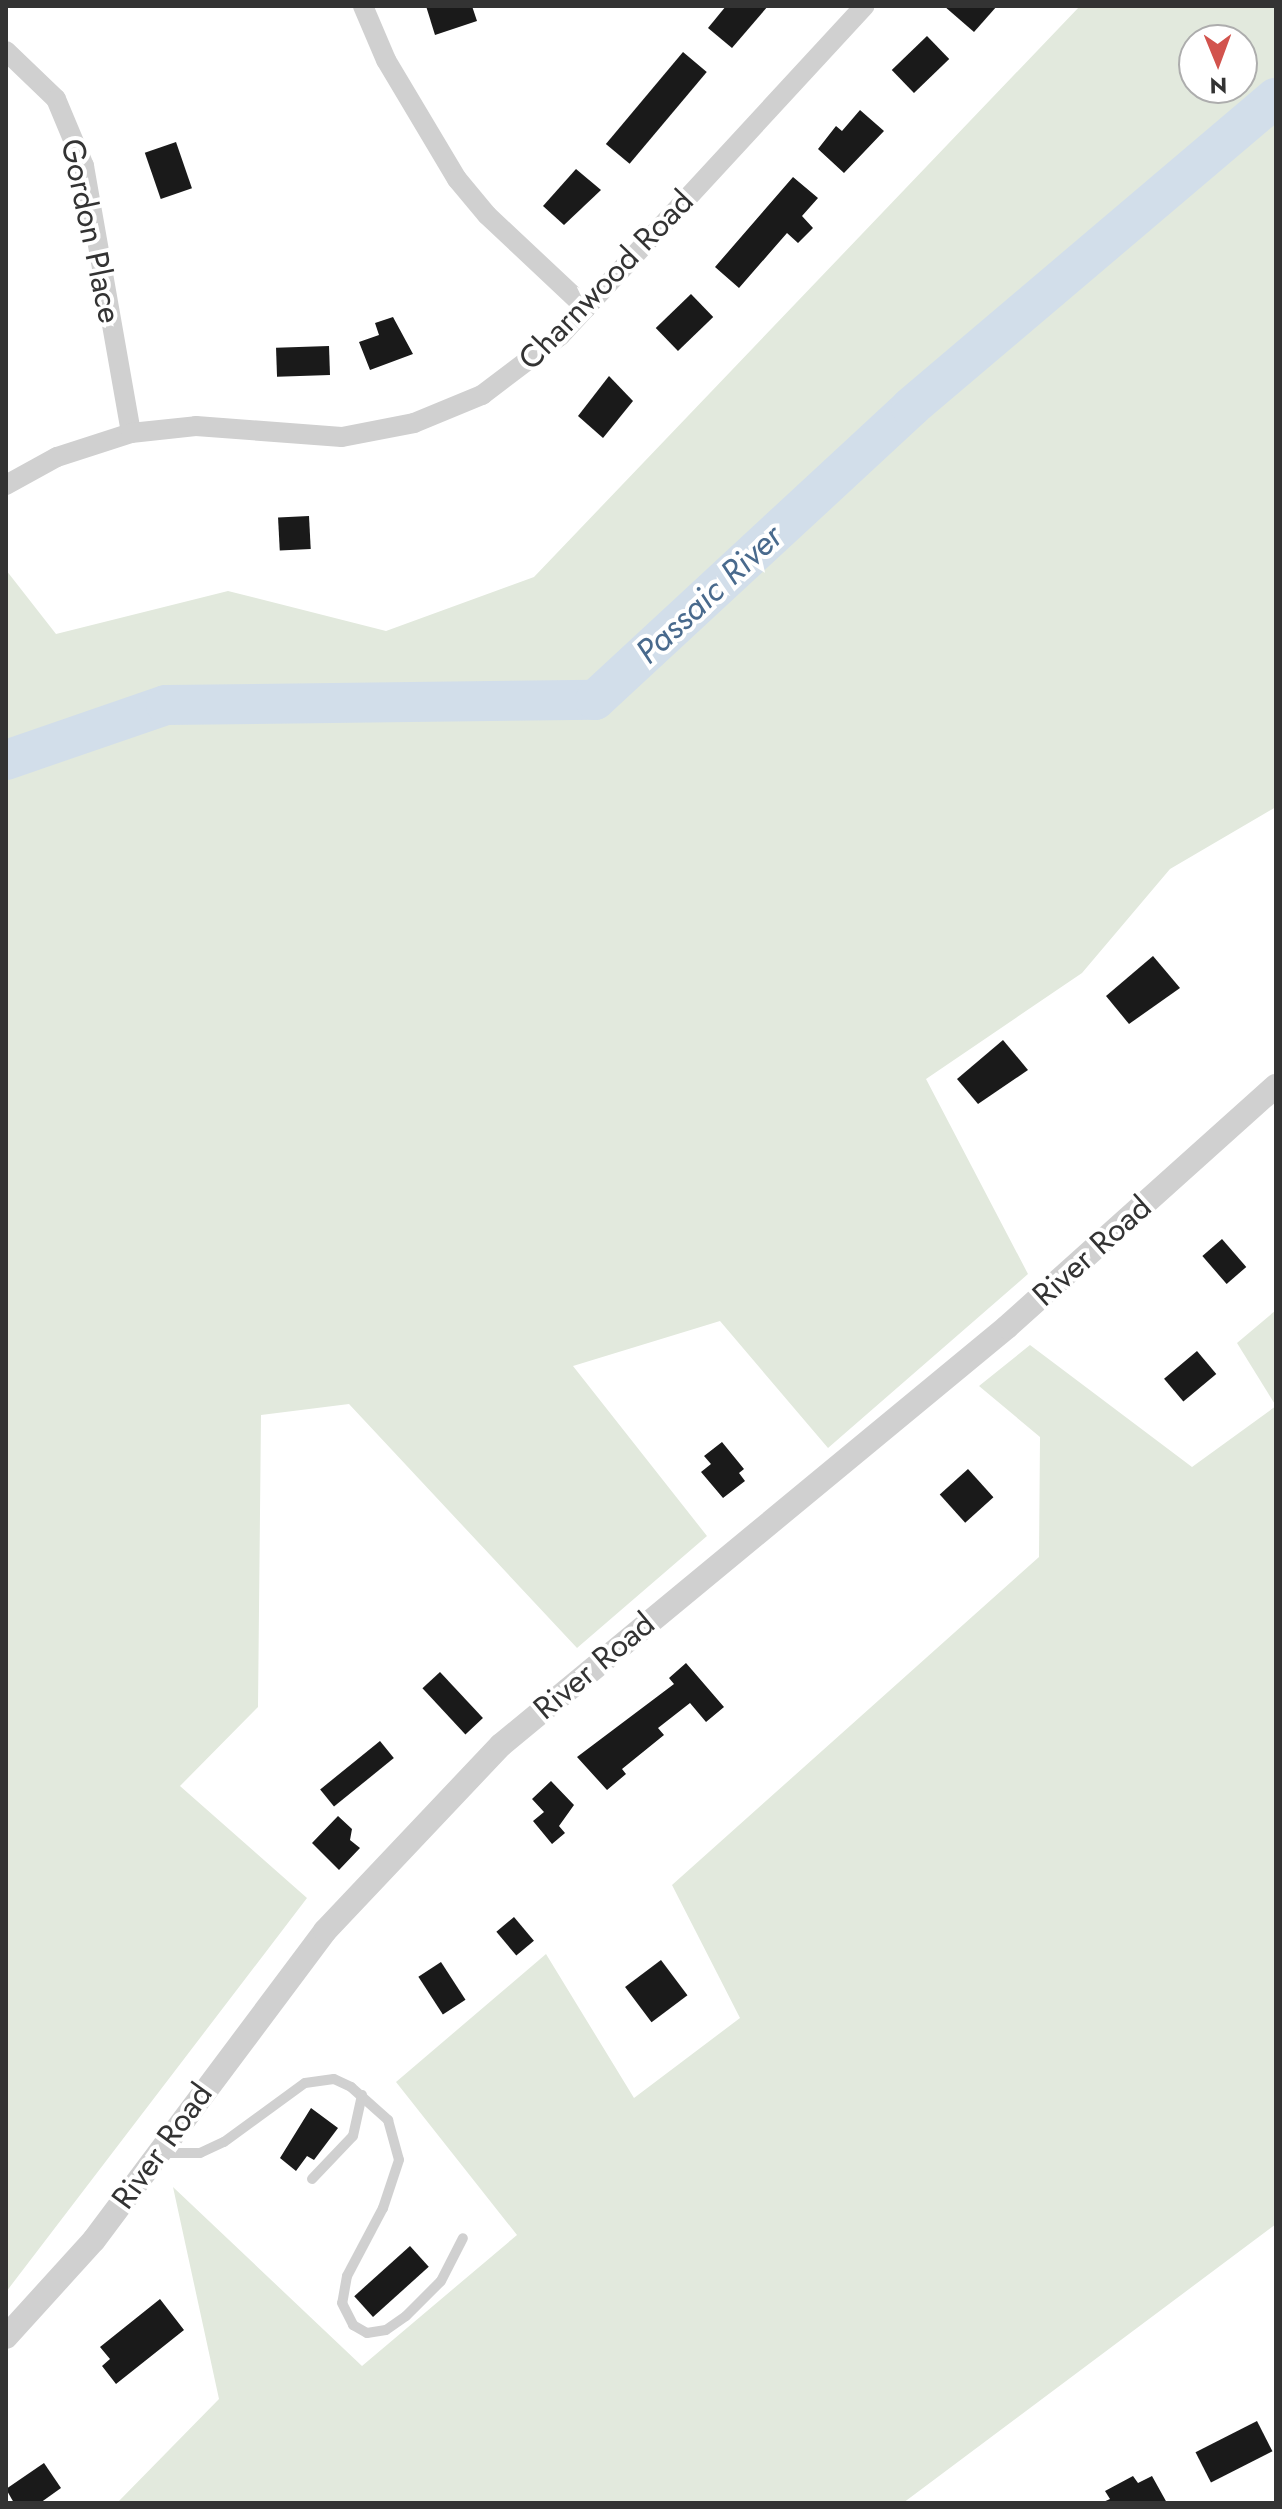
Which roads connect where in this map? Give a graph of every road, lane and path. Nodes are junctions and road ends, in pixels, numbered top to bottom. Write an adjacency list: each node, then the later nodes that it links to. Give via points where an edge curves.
1 (363, 6): 4 (street, via 386,60 457,179 487,215)
2 (852, 10): 4 (street, Charnwood Road)
3 (6, 51): 5 (street, Gordon Place, via 56,99 84,166)
4 (586, 308): 5 (street, Charnwood Road, via 513,376 414,423 306,438 196,426)
5 (131, 433): 6 (street, Charnwood Road, via 57,457)
6 (6, 485)
7 (1276, 1086): 9 (street, River Road, via 1007,1327 501,1745 325,1931)
8 (362, 2095): 9 (lane, via 334,2079 318,2079 224,2142 200,2153); 10 (lane, via 353,2136); 11 (lane, via 388,2120 399,2160 383,2208 347,2276 342,2303 353,2325 367,2333 386,2330 406,2316 441,2281)
9 (157, 2153): 12 (street, River Road, via 94,2240)
10 (312, 2179)
11 (463, 2238)
12 (6, 2337)

